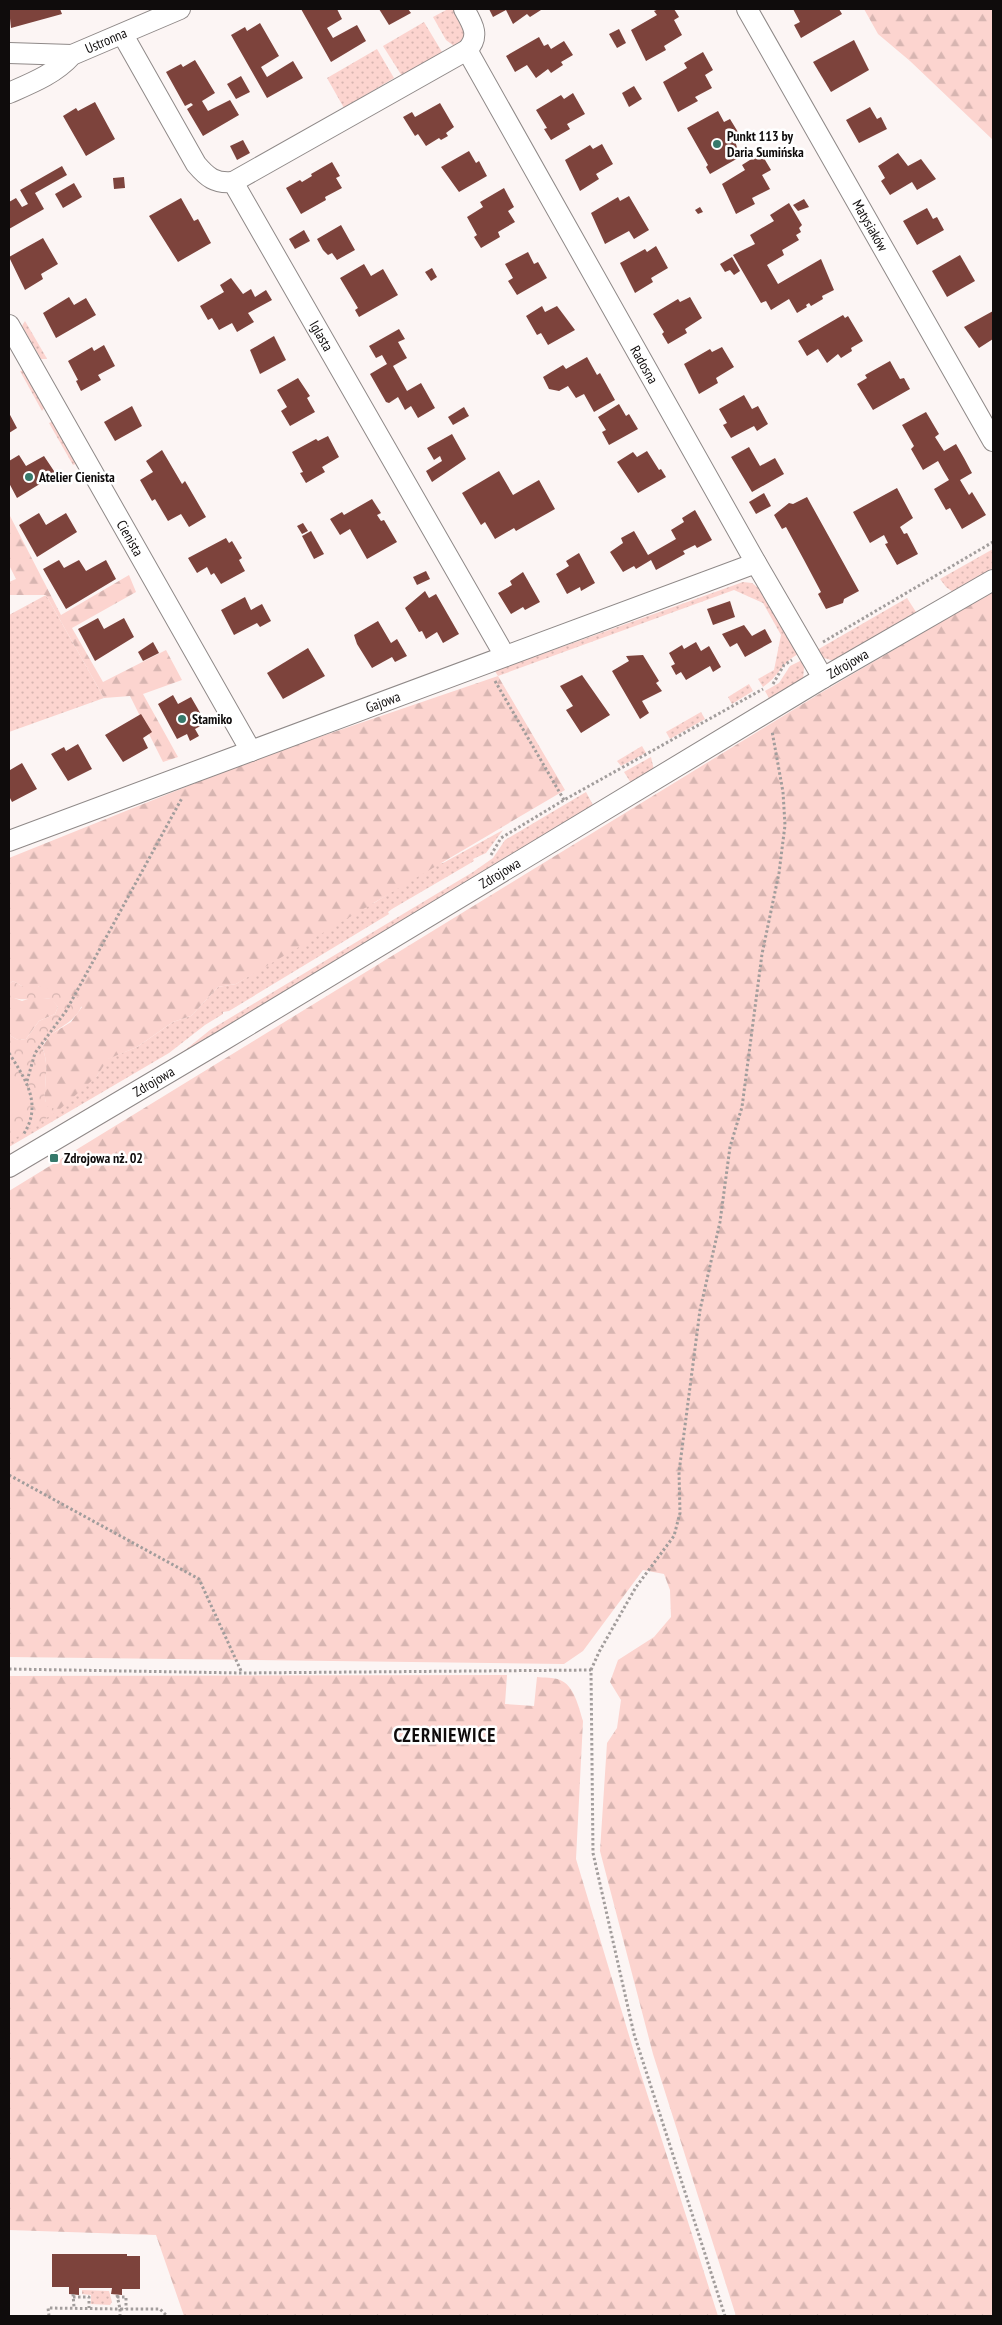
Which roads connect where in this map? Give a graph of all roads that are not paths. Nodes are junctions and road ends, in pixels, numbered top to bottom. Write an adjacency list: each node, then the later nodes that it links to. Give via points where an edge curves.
1 (180, 9): 4 (street, Ustronna)
2 (464, 9): 5 (street, via 474,26 475,35)
3 (747, 9): 11 (street, Matysiaków)
4 (123, 35): 7 (street, Ustronna); 9 (street, via 196,164 221,184)
5 (467, 50): 9 (street); 12 (street, Radosna)
6 (9, 53): 7 (street)
7 (72, 55): 8 (street, Ustronna, via 49,75)
8 (9, 93)
9 (233, 182): 14 (street, Iglasta)
10 (9, 325): 16 (street, Cienista)
11 (993, 441)
12 (756, 564): 14 (street, Gajowa); 15 (street, Radosna)
13 (993, 580): 15 (street, Zdrojowa)
14 (505, 656): 16 (street, Gajowa)
15 (823, 678): 18 (street, Zdrojowa)
16 (251, 751): 17 (street, Gajowa)
17 (9, 841)
18 (9, 1167)

